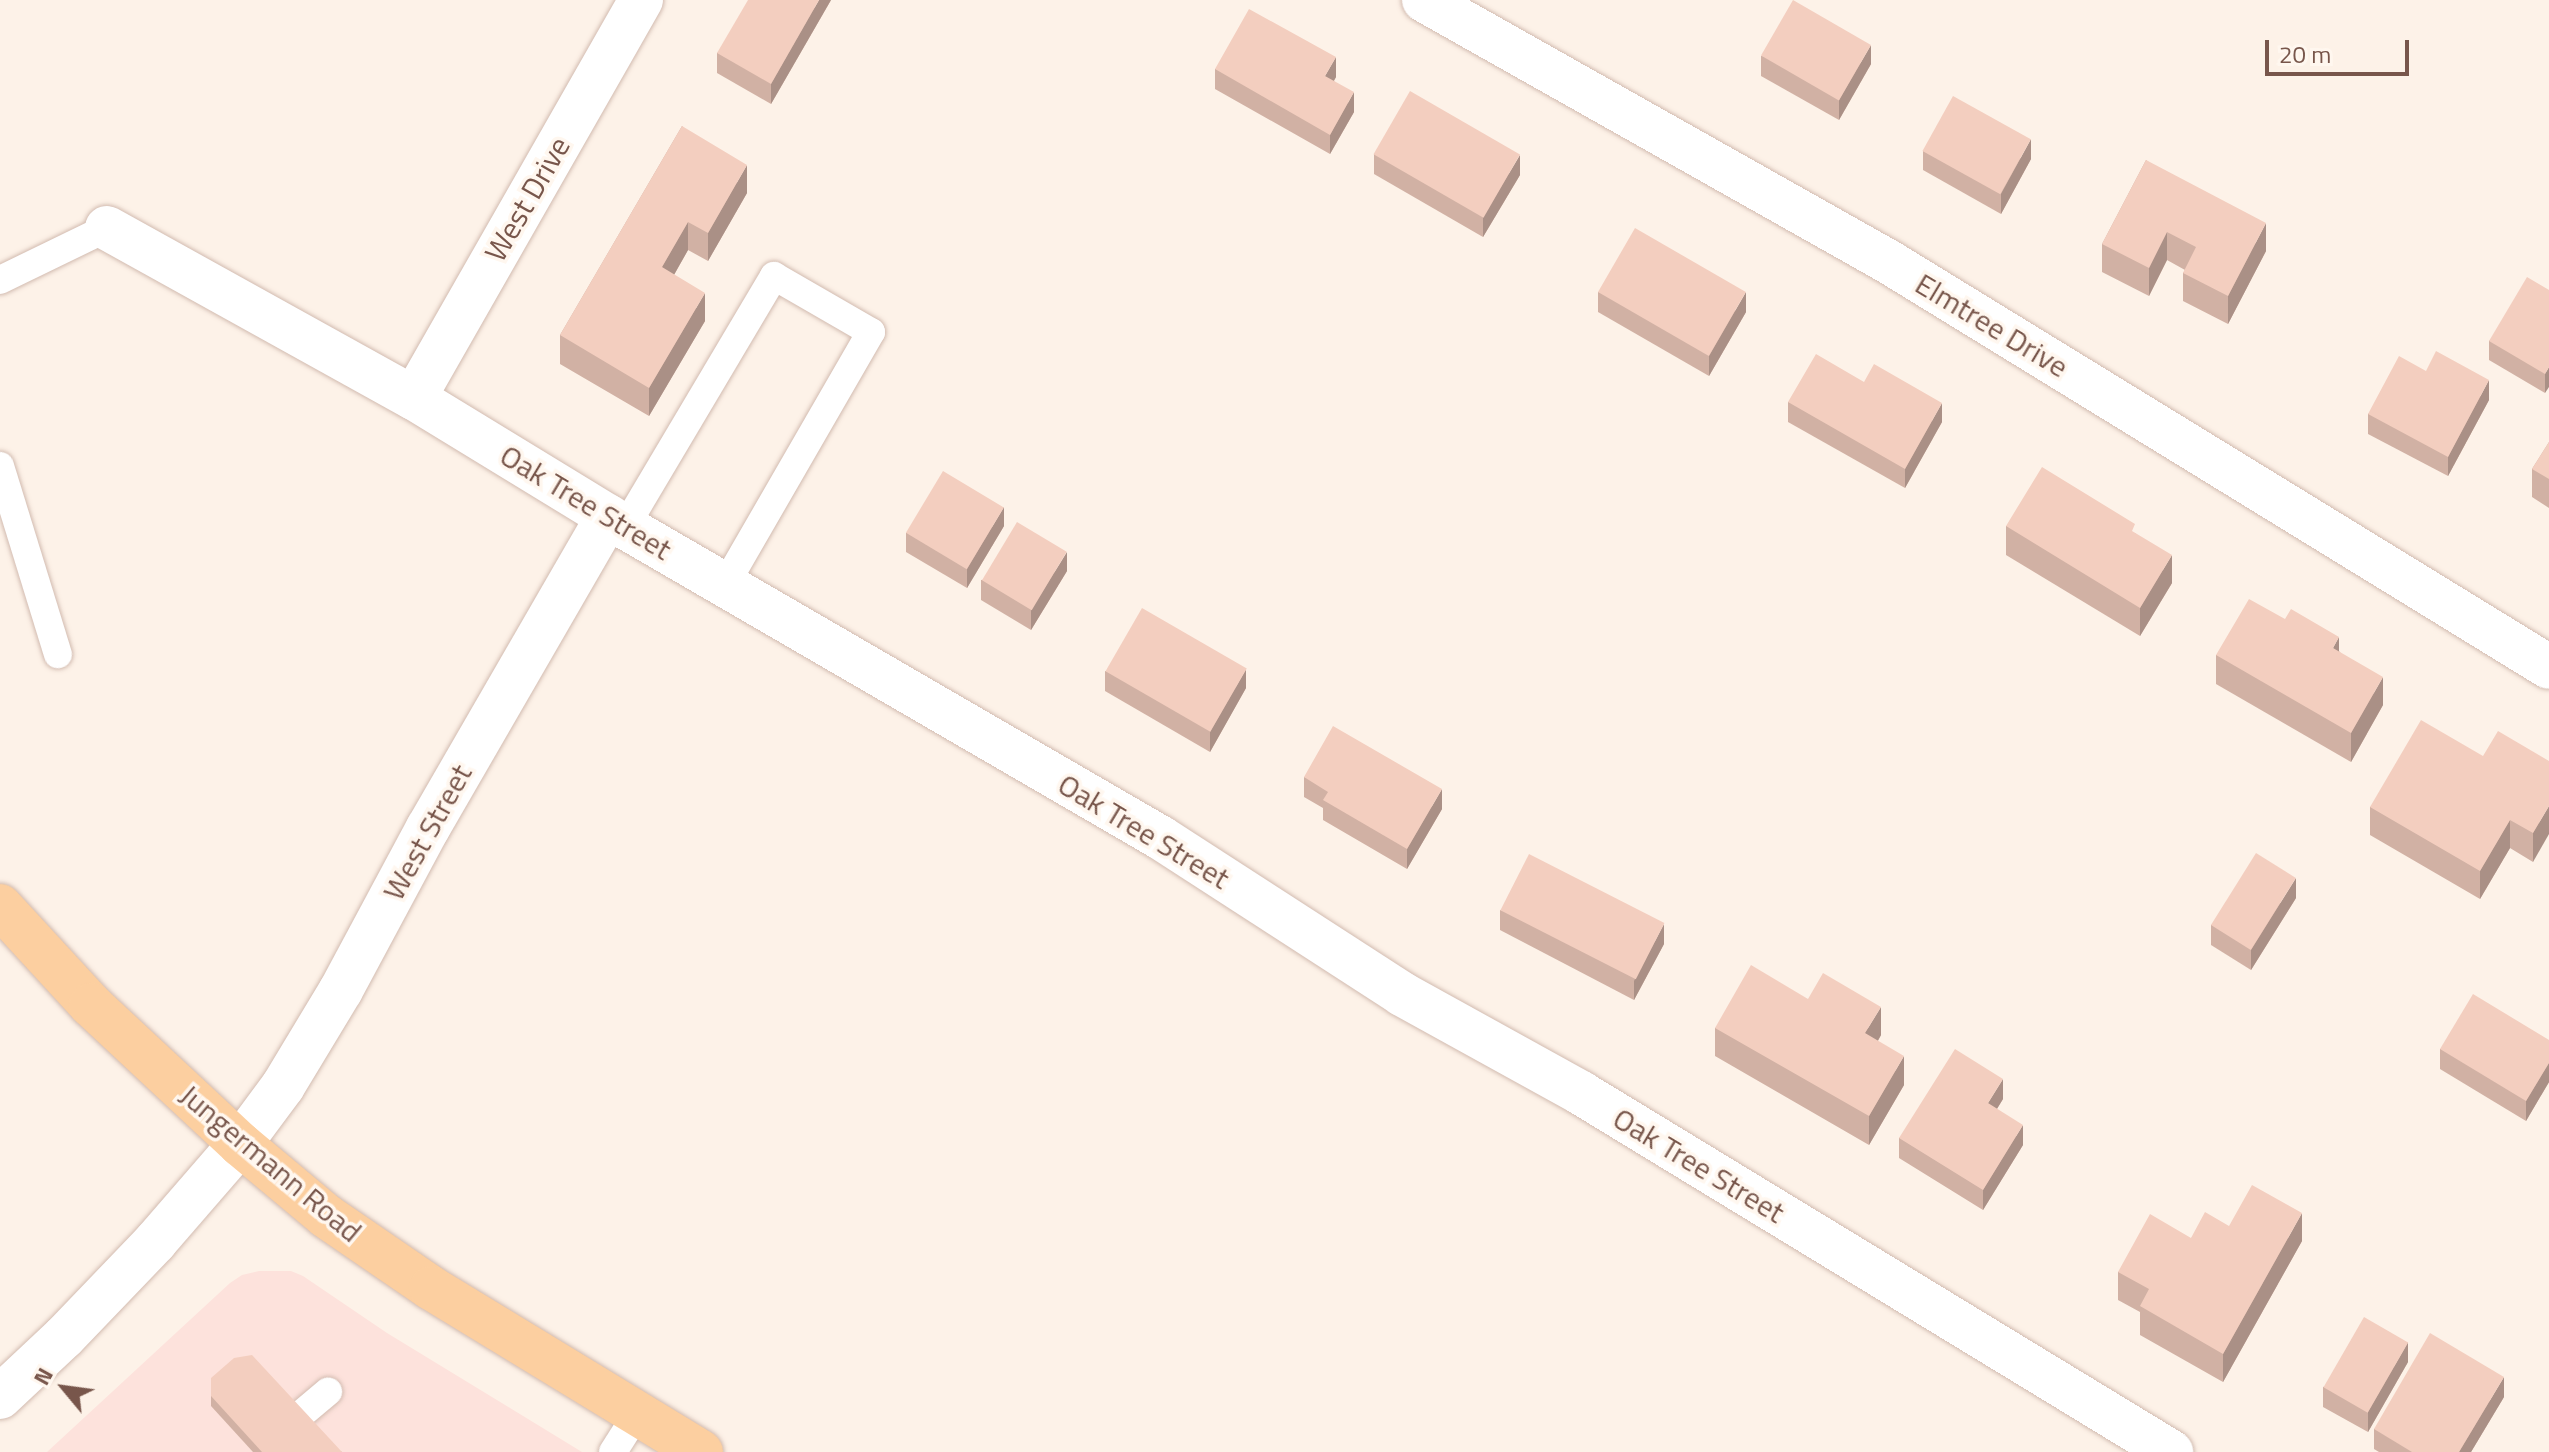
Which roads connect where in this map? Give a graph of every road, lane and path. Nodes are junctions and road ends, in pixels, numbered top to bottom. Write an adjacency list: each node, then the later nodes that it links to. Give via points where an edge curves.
1 (641, 0): 5 (street, West Drive)
2 (1424, 0): 10 (street, Elmtree Drive, via 1889,262)
3 (107, 228): 4 (lane); 5 (street, Oak Tree Street)
4 (0, 280)
5 (414, 398): 7 (street, Oak Tree Street)
6 (0, 466): 9 (lane)
7 (616, 521): 8 (street, Oak Tree Street); 8 (lane, via 774,276 871,332); 12 (street, West Street, via 428,828 341,990 283,1086)
8 (725, 585): 19 (street, Oak Tree Street, via 1161,838 1402,994 1581,1093)
9 (58, 654)
10 (2549, 667)
11 (0, 906): 12 (main road, Jungermann Road, via 91,1005)
12 (240, 1144): 14 (street, West Street, via 155,1242); 15 (main road, Jungermann Road, via 326,1216 405,1270)
13 (328, 1392): 16 (lane)
14 (0, 1397)
15 (637, 1414): 17 (lane); 18 (main road, Jungermann Road)
16 (299, 1416)
17 (613, 1452)
18 (701, 1452)
19 (2171, 1452)

